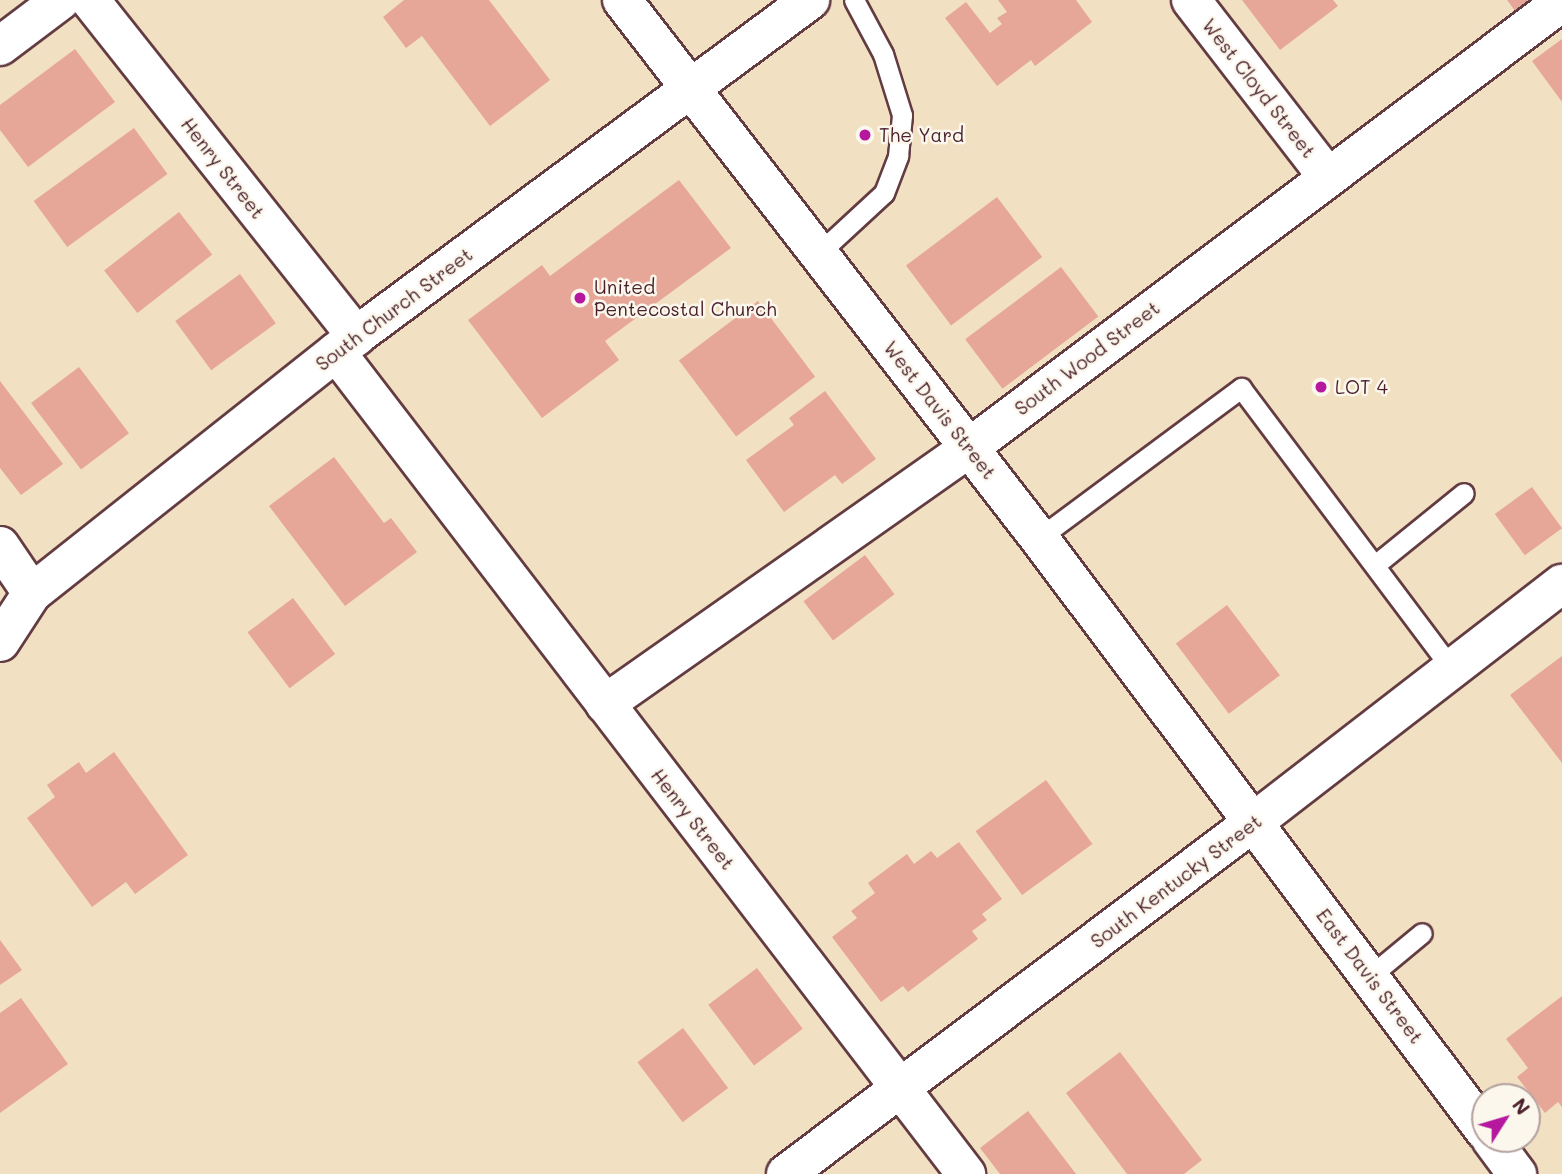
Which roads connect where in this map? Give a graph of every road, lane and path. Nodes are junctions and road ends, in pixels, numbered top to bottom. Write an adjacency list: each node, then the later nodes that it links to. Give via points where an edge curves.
1 (61, 0): 8 (street)
2 (90, 0): 12 (street, Henry Street)
3 (622, 0): 9 (street, West Davis Street)
4 (810, 0): 9 (street, South Church Street)
5 (854, 0): 11 (lane, via 883,54 902,115 898,156 884,193)
6 (1191, 0): 10 (street, West Cloyd Street)
7 (1562, 2): 10 (street, South Wood Street)
8 (0, 46)
9 (691, 88): 11 (street, West Davis Street); 12 (street, South Church Street)
10 (1328, 177): 13 (street, South Wood Street)
11 (819, 253): 13 (street, West Davis Street)
12 (346, 344): 19 (street, South Church Street); 22 (street, Henry Street, via 420,463)
13 (970, 447): 15 (street, West Davis Street); 22 (street, South Wood Street)
14 (1464, 493): 17 (lane)
15 (1038, 538): 17 (lane, via 1241,388); 23 (street, West Davis Street)
16 (0, 547): 19 (street)
17 (1375, 565): 21 (lane)
18 (1562, 584): 21 (street, South Kentucky Street)
19 (32, 593): 20 (street, South Church Street)
20 (0, 642)
21 (1452, 669): 23 (street, South Kentucky Street)
22 (605, 704): 26 (street, Henry Street)
23 (1255, 821): 25 (street, East Davis Street); 26 (street, South Kentucky Street)
24 (1422, 933): 25 (lane)
25 (1370, 976): 27 (street, East Davis Street)
26 (901, 1089): 29 (street, South Kentucky Street); 30 (street, Henry Street)
27 (1471, 1112)
28 (1501, 1153): 31 (street)
29 (786, 1174)
30 (966, 1174)
31 (1517, 1174)

